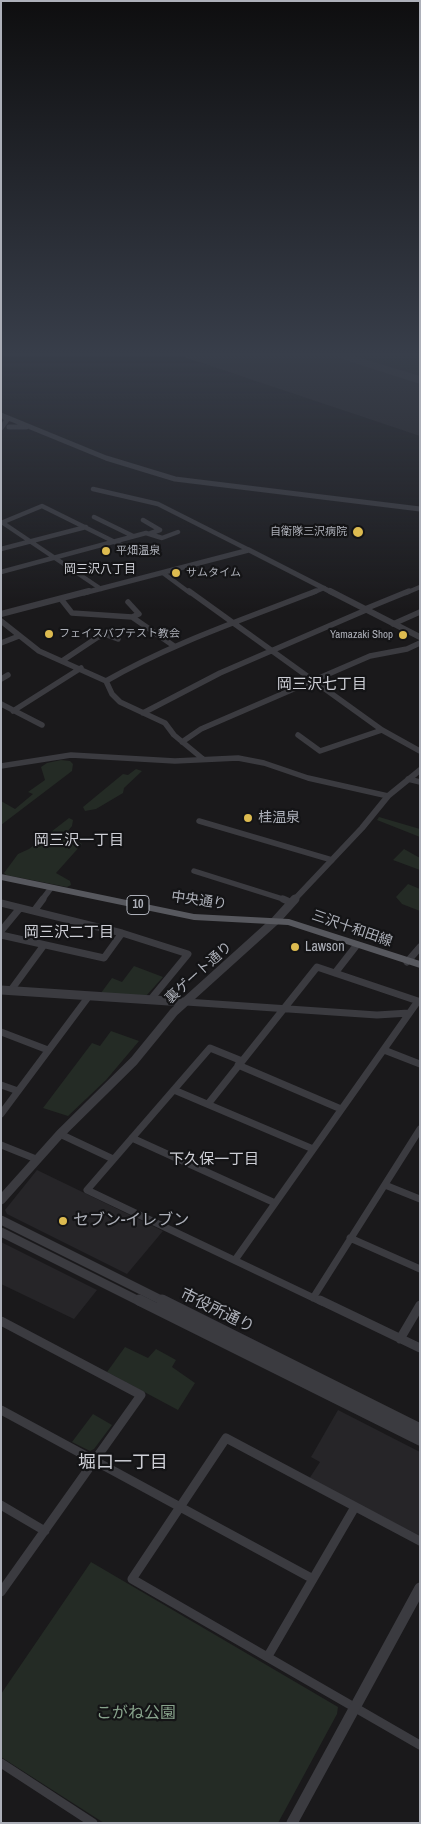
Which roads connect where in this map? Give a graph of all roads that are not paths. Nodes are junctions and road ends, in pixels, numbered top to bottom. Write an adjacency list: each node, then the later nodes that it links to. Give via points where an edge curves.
1 (65, 441): 3 (street, via 175,480)
2 (93, 488): 14 (street, via 158,504)
3 (420, 509)
4 (94, 517): 10 (street)
5 (143, 520): 9 (street, via 160,530)
6 (2, 523): 7 (street, via 42,506); 11 (street)
7 (86, 527): 11 (street); 12 (street)
8 (178, 532): 9 (street, via 162,538)
9 (148, 534): 10 (street)
10 (133, 536): 12 (street)
11 (30, 541): 13 (street); 16 (street)
12 (114, 541): 15 (street); 16 (street)
13 (1, 549)
14 (248, 550): 18 (street); 20 (street)
15 (137, 554)
16 (53, 557): 17 (street); 21 (street)
17 (1, 572)
18 (163, 573): 21 (street); 29 (street)
19 (420, 587): 24 (street)
20 (324, 588): 24 (street); 29 (street)
21 (101, 589): 22 (street)
22 (61, 599): 25 (street); 27 (street, via 72,613)
23 (128, 602): 27 (street, via 139,614)
24 (366, 610): 30 (street); 37 (street)
25 (2, 612)
26 (420, 612): 30 (street)
27 (132, 617): 36 (street)
28 (1, 621): 31 (street)
29 (233, 623): 36 (street); 37 (street)
30 (393, 624): 32 (street)
31 (19, 636): 34 (street); 38 (street, via 39,651)
32 (420, 637)
33 (118, 639): 38 (street, via 107,635 98,637)
34 (1, 643)
35 (420, 643): 42 (street, via 407,649 378,653)
36 (174, 646): 43 (street)
37 (272, 651): 42 (street); 46 (street, via 220,673)
38 (62, 661): 39 (street)
39 (80, 668): 43 (street); 45 (street)
40 (8, 675): 41 (street)
41 (1, 679)
42 (312, 680): 48 (street); 50 (street, via 201,729)
43 (106, 681): 46 (street, via 120,702)
44 (1, 704): 45 (street)
45 (14, 711): 47 (street)
46 (143, 713): 50 (street, via 165,723)
47 (42, 725)
48 (382, 730): 49 (street, via 320,752); 51 (street)
49 (298, 734)
50 (182, 742): 52 (street)
51 (420, 751)
52 (203, 759): 53 (street, via 175,761 66,755); 57 (street, via 249,760 308,778)
53 (1, 766)
54 (420, 770): 55 (street, 裏ゲート通り)
55 (408, 779): 56 (street); 57 (street, 裏ゲート通り)
56 (420, 782)
57 (388, 796): 59 (street, 裏ゲート通り)
58 (199, 821): 59 (street)
59 (332, 860): 63 (street, 裏ゲート通り)
60 (194, 871): 63 (street)
61 (1, 877): 62 (main road, 中央通り / 10)
62 (52, 888): 66 (street); 67 (main road, 中央通り / 10, via 194,917)
63 (292, 903): 67 (street, 裏ゲート通り)
64 (1, 904): 65 (street)
65 (20, 908): 66 (street); 68 (street)
66 (34, 911): 69 (street)
67 (276, 920): 72 (main road, 三沢十和田線 / 10); 81 (street, 裏ゲート通り)
68 (1, 931)
69 (122, 933): 71 (street, via 104,958); 80 (street, via 188,954)
70 (1, 935): 71 (street)
71 (44, 945): 78 (street)
72 (356, 946): 74 (main road, 三沢十和田線 / 10); 76 (street)
73 (420, 947): 74 (street)
74 (407, 962): 75 (main road, 三沢十和田線 / 10)
75 (420, 965)
76 (335, 973): 82 (street, via 317,967); 83 (street, via 418,1001)
77 (1, 990): 78 (street)
78 (11, 990): 79 (street)
79 (89, 996): 80 (street); 85 (street)
80 (151, 999): 81 (street)
81 (184, 1002): 82 (street); 96 (street, 裏ゲート通り, via 134,1060)
82 (282, 1010): 83 (street, via 377,1015); 87 (street)
83 (409, 1013): 86 (street)
84 (1, 1032): 85 (street)
85 (48, 1050): 91 (street)
86 (384, 1050): 88 (street); 93 (street)
87 (240, 1063): 90 (street, via 210,1048); 92 (street); 93 (street)
88 (420, 1064)
89 (1, 1085): 91 (street)
90 (174, 1090): 92 (street); 97 (street)
91 (18, 1091): 94 (street)
92 (208, 1104): 99 (street)
93 (341, 1109): 99 (street)
94 (1, 1114)
95 (419, 1132): 102 (street)
96 (60, 1134): 100 (street, 裏ゲート通り); 101 (street)
97 (132, 1138): 101 (street); 105 (street)
98 (1, 1145): 100 (street)
99 (313, 1148): 105 (street)
100 (36, 1159): 104 (street, 裏ゲート通り)
101 (113, 1159): 109 (street, via 87,1190)
102 (385, 1185): 103 (street); 108 (street)
103 (420, 1199)
104 (1, 1200)
105 (275, 1203): 109 (street)
106 (1, 1220): 117 (street, 市役所通り)
107 (1, 1232): 118 (street, 市役所通り)
108 (350, 1238): 110 (street); 111 (street)
109 (235, 1260): 111 (street)
110 (420, 1269)
111 (313, 1298): 114 (street)
112 (420, 1305): 114 (street)
113 (1, 1321): 119 (street, via 141,1395)
114 (400, 1339): 115 (street)
115 (420, 1348)
116 (1, 1410): 119 (street)
117 (420, 1429)
118 (420, 1440)
119 (95, 1459): 121 (street); 123 (street)
120 (1, 1505): 123 (street)
121 (180, 1507): 122 (street, via 226,1438); 125 (street); 128 (street, via 132,1579)
122 (355, 1507): 124 (street); 125 (street)
123 (45, 1531): 127 (street)
124 (420, 1540)
125 (313, 1579): 128 (street)
126 (420, 1588): 129 (street)
127 (1, 1592)
128 (268, 1656): 129 (street)
129 (354, 1707): 130 (street); 133 (street)
130 (420, 1745)
131 (1, 1763): 132 (street)
132 (94, 1823)
133 (292, 1823)

